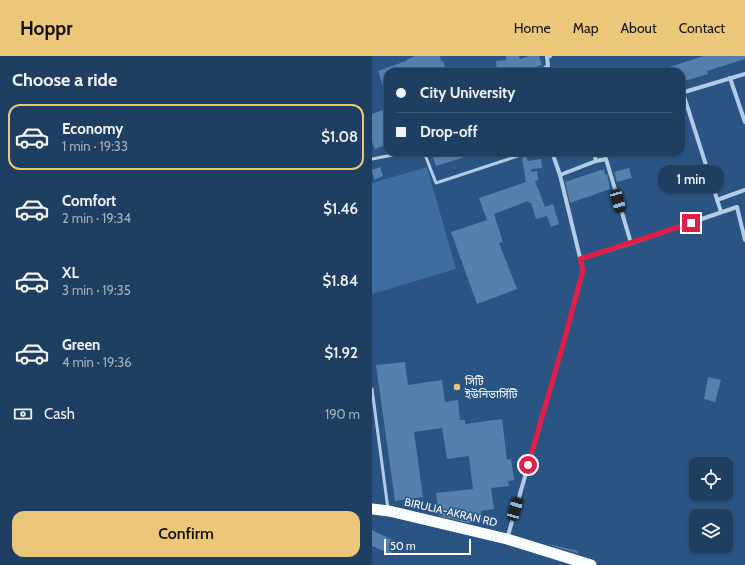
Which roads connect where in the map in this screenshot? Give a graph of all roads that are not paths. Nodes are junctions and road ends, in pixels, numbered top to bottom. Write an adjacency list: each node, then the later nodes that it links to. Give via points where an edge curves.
1 (550, 56): 2 (street, via 547,57 548,66)
2 (545, 68)
3 (745, 74): 4 (street)
4 (730, 78): 5 (street); 7 (street)
5 (685, 92)
6 (685, 102): 17 (street)
7 (745, 122)
8 (387, 156): 13 (lane)
9 (426, 156): 10 (lane, via 436,183)
10 (518, 156)
11 (553, 156): 15 (street)
12 (595, 156): 14 (street)
13 (372, 159)
14 (596, 161): 15 (street); 20 (street, via 606,159)
15 (560, 175): 21 (street)
16 (745, 190): 17 (street)
17 (717, 200): 18 (street)
18 (721, 212): 19 (street, via 737,207); 20 (street)
19 (745, 240)
20 (631, 243): 21 (street)
21 (580, 259): 25 (street, via 583,270)
22 (372, 389): 24 (lane)
23 (372, 509): 24 (highway, BIRULIA-AKRAN RD)
24 (389, 511): 25 (highway, BIRULIA-AKRAN RD)
25 (507, 539): 26 (highway, BIRULIA-AKRAN RD)
26 (591, 565)

